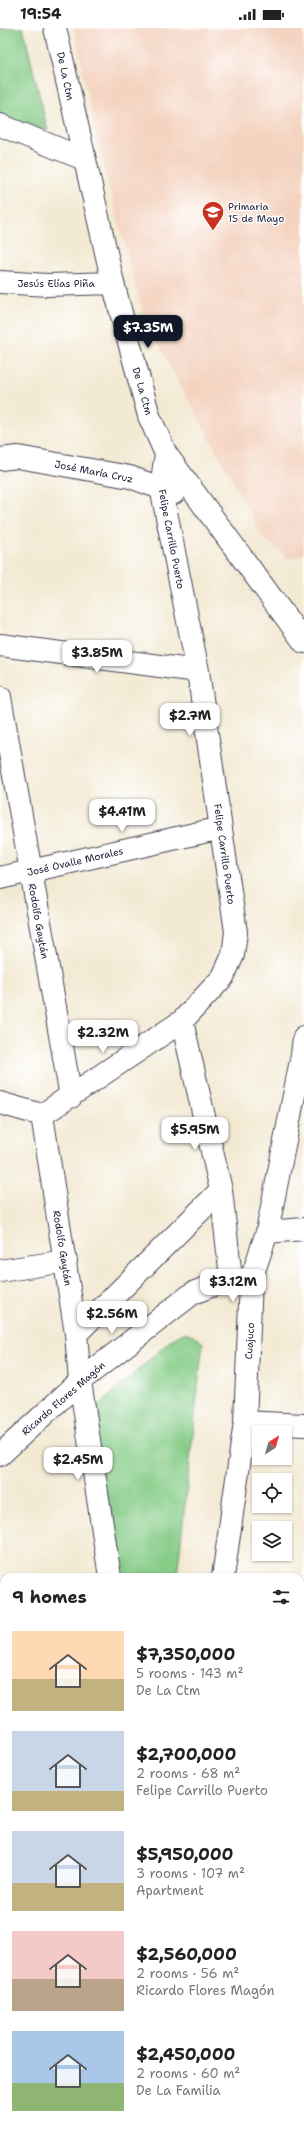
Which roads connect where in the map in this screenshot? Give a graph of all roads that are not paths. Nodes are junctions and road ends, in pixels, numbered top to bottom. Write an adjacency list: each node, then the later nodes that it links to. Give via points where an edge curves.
1 (55, 28): 3 (street, De La Ctm)
2 (0, 125): 3 (street)
3 (84, 159): 5 (street, De La Ctm)
4 (0, 282): 5 (street, Jesús Elías Piña, via 48,285)
5 (113, 283): 6 (street, De La Ctm, via 150,416)
6 (166, 454): 8 (street, Felipe Carrillo Puerto); 9 (street, De La Ctm)
7 (0, 459): 8 (street, José María Cruz, via 18,457 130,477)
8 (161, 487): 9 (street, José María Cruz); 12 (street, Felipe Carrillo Puerto)
9 (206, 509): 10 (street, De La Ctm)
10 (304, 642)
11 (0, 645): 12 (street)
12 (198, 671): 14 (street, Felipe Carrillo Puerto)
13 (0, 697): 15 (street, Rodolfo Gaytán)
14 (221, 828): 15 (street, José Ovalle Morales); 17 (street, Felipe Carrillo Puerto, via 236,932 233,955 223,977)
15 (30, 870): 16 (street, José Ovalle Morales); 19 (street, Rodolfo Gaytán)
16 (0, 878)
17 (182, 1020): 19 (street, Felipe Carrillo Puerto); 22 (street)
18 (303, 1049): 24 (street, Cuajuco)
19 (70, 1097): 21 (street, Felipe Carrillo Puerto)
20 (0, 1103): 21 (street)
21 (42, 1115): 25 (street, Rodolfo Gaytán)
22 (221, 1190): 27 (street); 28 (street)
23 (304, 1229): 24 (street)
24 (267, 1232): 27 (street, Cuajuco)
25 (66, 1261): 26 (street); 28 (street, Rodolfo Gaytán)
26 (0, 1271)
27 (241, 1279): 29 (street, Ricardo Flores Magón, via 193,1293); 30 (street, Cuajuco)
28 (76, 1334): 29 (street, Rodolfo Gaytán)
29 (80, 1381): 32 (street, Ricardo Flores Magón); 33 (street, Rodolfo Gaytán)
30 (245, 1422): 31 (street); 34 (street, Cuajuco)
31 (304, 1425)
32 (0, 1455)
33 (109, 1573)
34 (224, 1573)

